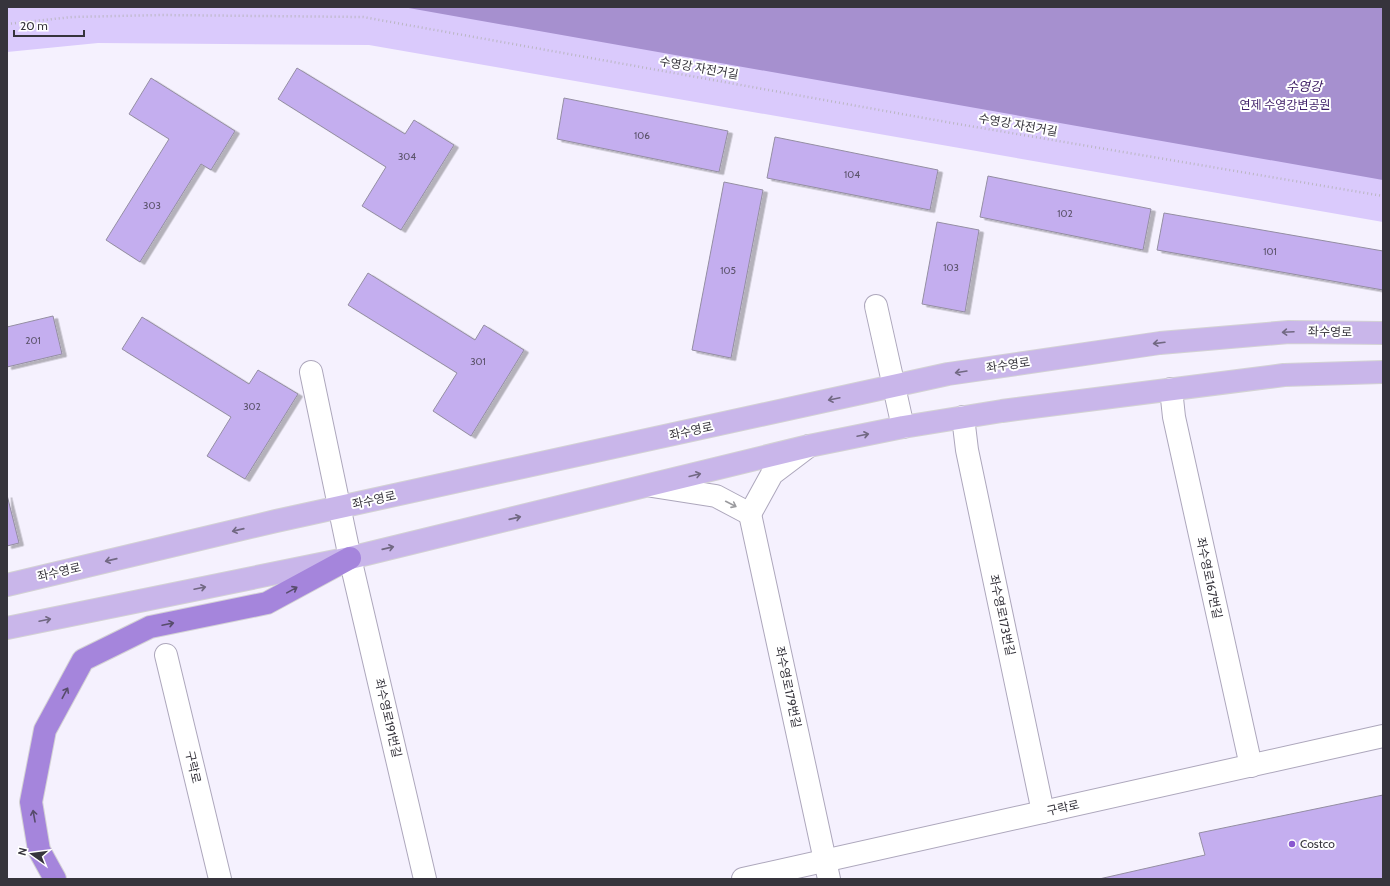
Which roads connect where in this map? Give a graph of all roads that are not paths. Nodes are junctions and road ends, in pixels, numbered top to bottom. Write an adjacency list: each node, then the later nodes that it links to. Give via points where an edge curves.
1 (876, 306): 5 (street)
2 (1383, 333): 5 (main road, 좌수영로, one-way to 5, via 1289,332 1160,343 984,368)
3 (311, 372): 11 (street, 좌수영로191번길)
4 (1383, 372): 6 (main road, via 1284,375)
5 (894, 386): 8 (street); 11 (main road, 좌수영로, one-way to 11)
6 (1171, 389): 7 (main road); 18 (street, 좌수영로167번길, via 1174,416)
7 (963, 417): 8 (main road); 19 (street, 좌수영로173번길, via 967,450)
8 (903, 427): 9 (main road, one-way to 8)
9 (809, 446): 10 (main road, one-way to 9); 12 (street, via 772,474)
10 (652, 486): 12 (street, one-way to 12, via 716,496); 13 (main road, one-way to 10)
11 (340, 508): 13 (street, 좌수영로191번길); 14 (main road, 좌수영로, one-way to 14)
12 (750, 514): 20 (street, 좌수영로179번길)
13 (350, 558): 15 (main road, one-way to 13); 21 (highway, one-way to 13, via 39,850 31,802 45,730 83,660 150,627 267,604); 23 (street, 좌수영로191번길)
14 (7, 584)
15 (7, 628)
16 (166, 655): 22 (street, 구락로)
17 (1383, 736): 18 (street, 구락로)
18 (1251, 766): 19 (street, 구락로)
19 (1043, 812): 20 (street, 구락로)
20 (827, 870): 24 (street, 구락로)
21 (55, 879)
22 (220, 879)
23 (425, 879)
24 (744, 879)

